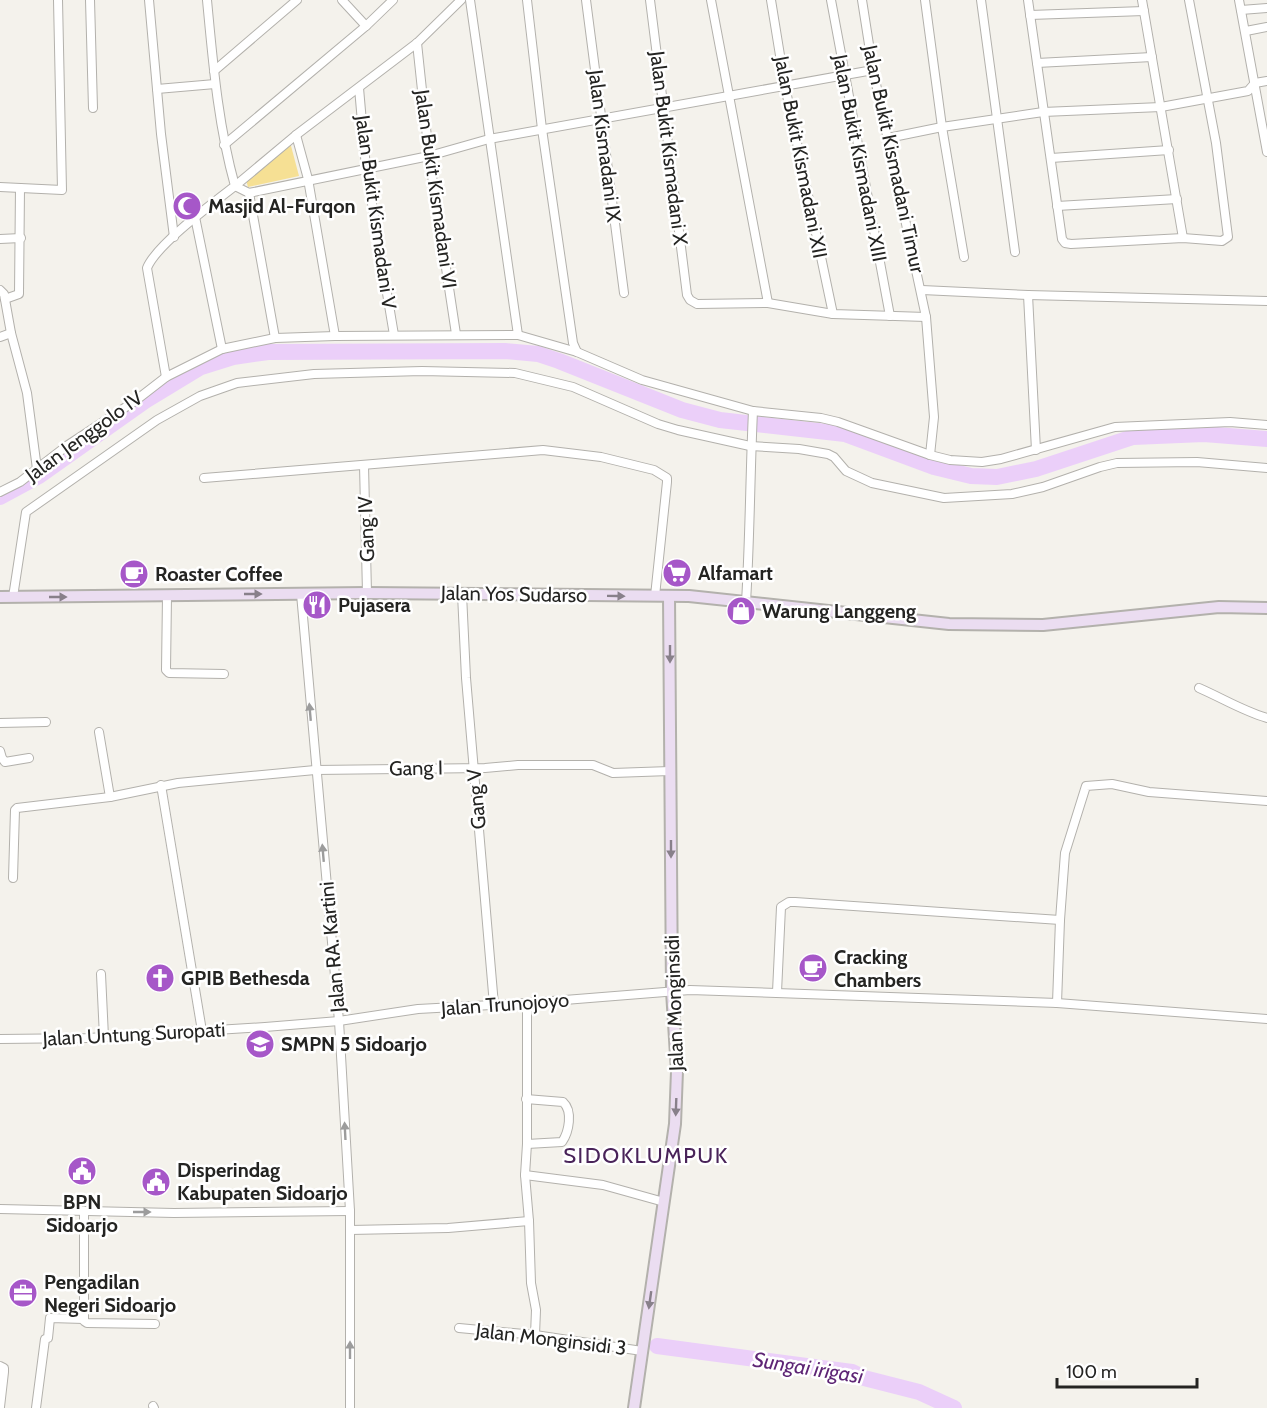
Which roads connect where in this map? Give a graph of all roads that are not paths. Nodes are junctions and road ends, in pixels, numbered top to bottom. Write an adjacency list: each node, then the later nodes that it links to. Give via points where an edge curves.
1 (58, 0): 67 (street, via 62,190)
2 (90, 0): 48 (street)
3 (149, 0): 41 (street)
4 (207, 0): 34 (street)
5 (297, 0): 34 (street)
6 (342, 0): 27 (street)
7 (393, 0): 27 (street)
8 (461, 0): 30 (street)
9 (470, 0): 57 (street)
10 (527, 0): 54 (street)
11 (586, 0): 51 (street, Jalan Kismadani IX)
12 (650, 0): 47 (street, Jalan Bukit Kismadani X)
13 (711, 0): 43 (street)
14 (771, 0): 39 (street, Jalan Bukit Kismadani XII)
15 (831, 0): 35 (street, Jalan Bukit Kismadani XIII)
16 (862, 0): 33 (street, Jalan Bukit Kismadani Timur)
17 (925, 0): 53 (street)
18 (981, 0): 52 (street)
19 (1028, 0): 26 (street)
20 (1142, 0): 25 (street)
21 (1189, 0): 46 (street)
22 (1239, 0): 24 (street)
23 (1267, 8): 24 (street)
24 (1241, 10): 29 (street)
25 (1144, 11): 26 (street); 31 (street)
26 (1030, 15): 32 (street)
27 (366, 26): 58 (street)
28 (1267, 27): 29 (street)
29 (1246, 31): 37 (street)
30 (417, 43): 40 (street); 61 (street, Jalan Bukit Kismadani VI)
31 (1152, 57): 32 (street); 49 (street)
32 (1037, 63): 50 (street)
33 (873, 70): 35 (street); 56 (street, Jalan Bukit Kismadani Timur)
34 (214, 71): 38 (street)
35 (845, 76): 39 (street); 86 (street, Jalan Bukit Kismadani XIII)
36 (1267, 81): 37 (street)
37 (1255, 83): 42 (street); 45 (street)
38 (215, 84): 41 (street); 58 (street)
39 (785, 86): 43 (street); 85 (street, Jalan Bukit Kismadani XII)
40 (359, 88): 55 (street); 63 (street, Jalan Bukit Kismadani V)
41 (157, 89): 72 (street)
42 (1248, 91): 45 (street); 46 (street)
43 (729, 94): 47 (street); 84 (street)
44 (1267, 94): 45 (street)
45 (1257, 95): 59 (street)
46 (1206, 99): 49 (street); 75 (street, via 1228,237 1222,241)
47 (664, 106): 51 (street); 84 (street, Jalan Bukit Kismadani X, via 687,295 697,304)
48 (93, 108)
49 (1161, 108): 50 (street); 60 (street)
50 (1043, 112): 52 (street); 62 (street)
51 (601, 118): 54 (street); 80 (street, Jalan Kismadani IX)
52 (998, 120): 53 (street); 76 (street)
53 (942, 127): 56 (street); 77 (street)
54 (542, 129): 57 (street); 96 (street)
55 (297, 135): 64 (street); 65 (street)
56 (888, 138): 79 (street, Jalan Bukit Kismadani Timur)
57 (489, 139): 61 (street); 91 (street)
58 (224, 145): 65 (street)
59 (1267, 148)
60 (1169, 150): 62 (street); 69 (street)
61 (429, 156): 63 (street); 89 (street, Jalan Bukit Kismadani VI)
62 (1051, 158): 70 (street)
63 (366, 168): 64 (street); 90 (street, Jalan Bukit Kismadani V)
64 (308, 179): 68 (street); 92 (street)
65 (235, 186): 68 (street); 71 (street)
66 (0, 187): 67 (street)
67 (20, 188): 74 (street)
68 (249, 193): 94 (street)
69 (1177, 199): 70 (street); 75 (street)
70 (1057, 206): 75 (street, via 1065,243)
71 (195, 217): 72 (street); 95 (street)
72 (174, 237): 97 (street, via 147,268)
73 (0, 238): 74 (street)
74 (21, 238): 82 (street, via 19,294)
75 (1184, 238)
76 (1016, 252)
77 (964, 257)
78 (0, 290): 82 (street)
79 (921, 290): 81 (street); 87 (street, Jalan Bukit Kismadani Timur)
80 (624, 293)
81 (1028, 295): 83 (street); 101 (street)
82 (5, 299): 88 (street)
83 (1267, 301)
84 (768, 303): 85 (street)
85 (833, 314): 86 (street)
86 (890, 316): 87 (street)
87 (926, 317): 102 (street, Jalan Bukit Kismadani Timur, via 934,417)
88 (11, 333): 93 (street); 105 (street, via 27,393)
89 (456, 334): 90 (street, Jalan Jenggolo IV); 91 (street, Jalan Jenggolo IV)
90 (394, 335): 92 (street, Jalan Jenggolo IV)
91 (518, 335): 96 (street, Jalan Jenggolo IV)
92 (335, 336): 94 (street, Jalan Jenggolo IV)
93 (0, 337)
94 (275, 338): 95 (street, Jalan Jenggolo IV)
95 (222, 349): 97 (street, Jalan Jenggolo IV)
96 (577, 352): 98 (street, Jalan Jenggolo IV, via 642,380)
97 (166, 376): 105 (street, Jalan Jenggolo IV)
98 (753, 415): 100 (street); 102 (street, Jalan Jenggolo IV, via 789,414 838,422)
99 (1267, 425): 101 (street, Jalan Jenggolo IV, via 1230,422 1115,427)
100 (751, 443): 104 (street, via 828,454 846,471 872,483 944,498 1012,494 1126,462 1197,462); 115 (street, via 700,436 658,424 573,387 515,373 314,374 237,383 200,396 158,420 26,512); 116 (street)
101 (1036, 450): 102 (street, Jalan Jenggolo IV, via 982,462)
102 (930, 455)
103 (364, 465): 106 (street); 108 (street, Gang IV); 112 (street, via 543,450 601,457 654,470 667,478)
104 (1267, 468)
105 (37, 469): 107 (street, Jalan Jenggolo IV)
106 (204, 478)
107 (0, 492)
108 (368, 593): 109 (main road, Jalan Yos Sudarso); 110 (main road, Jalan Yos Sudarso)
109 (301, 594): 111 (main road, Jalan Yos Sudarso, one-way to 109); 127 (street, Jalan RA. Kartini, one-way to 109)
110 (462, 594): 112 (main road, Jalan Yos Sudarso, one-way to 112); 126 (street, Gang V)
111 (166, 596): 115 (main road, Jalan Yos Sudarso, one-way to 111); 118 (street, via 166,670)
112 (655, 596): 113 (main road, Jalan Yos Sudarso)
113 (669, 596): 116 (main road, Jalan Yos Sudarso); 128 (main road, Jalan Monginsidi, one-way to 128)
114 (0, 597): 115 (main road, Jalan Yos Sudarso)
115 (13, 597)
116 (746, 602): 117 (main road, Jalan Yos Sudarso, via 961,624 1043,625 1219,607)
117 (1267, 608)
118 (224, 674)
119 (1199, 688): 120 (street)
120 (1267, 718)
121 (46, 722): 122 (street)
122 (0, 723)
123 (99, 732): 130 (street)
124 (0, 751): 125 (street, via 5,762)
125 (29, 758)
126 (473, 768): 127 (street, Gang I); 128 (street, Gang I, via 592,765 614,773); 139 (street, Gang V)
127 (315, 770): 129 (street, Gang I); 141 (street, Jalan RA. Kartini, one-way to 127)
128 (670, 771): 135 (main road, Jalan Monginsidi, one-way to 135)
129 (161, 785): 130 (street, Gang I); 142 (street)
130 (110, 797): 132 (street, Gang I, via 15,809)
131 (1267, 801): 133 (street, via 1149,792 1112,784 1086,786 1065,853)
132 (13, 878)
133 (1060, 920): 136 (street, via 789,902 781,907 779,916); 138 (street)
134 (101, 974): 143 (street)
135 (672, 991): 136 (street, Jalan Trunojoyo); 137 (street, Jalan Trunojoyo); 148 (main road, Jalan Monginsidi, one-way to 148, via 677,1081)
136 (777, 993): 138 (street, Jalan Trunojoyo)
137 (527, 1003): 139 (street, Jalan Trunojoyo); 145 (street)
138 (1057, 1003): 140 (street, Jalan Trunojoyo)
139 (494, 1005): 141 (street, Jalan Trunojoyo, via 418,1009)
140 (1267, 1019)
141 (339, 1021): 142 (street, Jalan Untung Suropati); 151 (street, Jalan RA. Kartini, one-way to 141)
142 (202, 1031): 143 (street, Jalan Untung Suropati)
143 (104, 1037): 144 (street, Jalan Untung Suropati)
144 (0, 1040)
145 (526, 1099): 146 (street); 146 (street, via 563,1102 569,1115 562,1142)
146 (527, 1144): 147 (street)
147 (525, 1174): 148 (street, via 603,1185); 152 (street)
148 (664, 1202): 158 (main road, Jalan Monginsidi, one-way to 158)
149 (0, 1209): 150 (street)
150 (84, 1211): 151 (street, one-way to 151); 154 (street)
151 (350, 1211): 153 (street, Jalan RA. Kartini)
152 (530, 1221): 153 (street); 157 (street)
153 (350, 1230): 162 (street, Jalan RA. Kartini, one-way to 153)
154 (84, 1319): 155 (street, via 87,1323); 161 (street, via 50,1318)
155 (155, 1324)
156 (459, 1328): 157 (street, Jalan Monginsidi 3)
157 (536, 1335): 158 (street, Jalan Monginsidi 3)
158 (642, 1351): 163 (main road, Jalan Monginsidi)
159 (0, 1366): 160 (street, via 4,1368)
160 (0, 1407)
161 (36, 1408)
162 (350, 1408)
163 (634, 1408)

